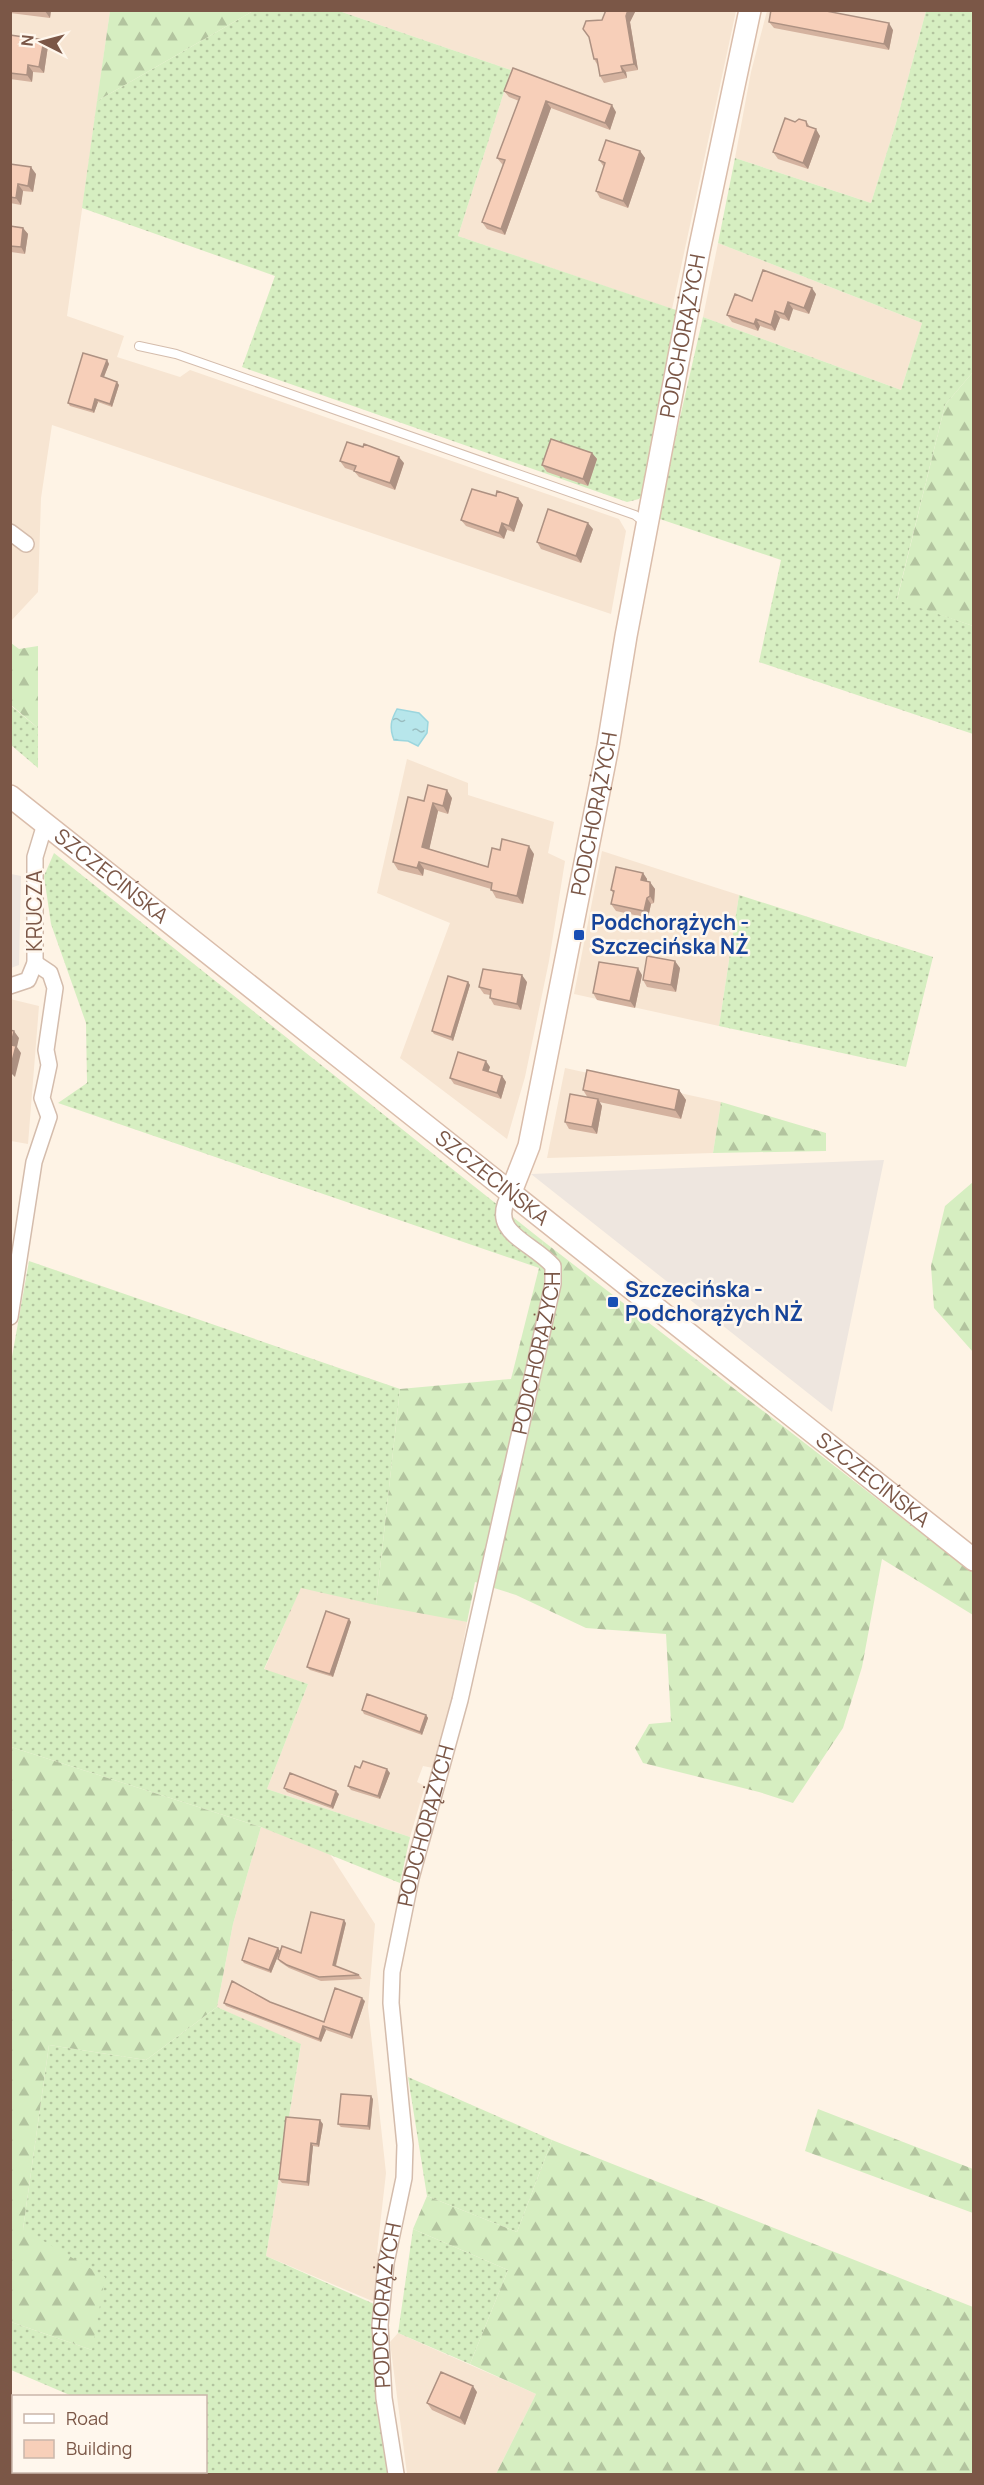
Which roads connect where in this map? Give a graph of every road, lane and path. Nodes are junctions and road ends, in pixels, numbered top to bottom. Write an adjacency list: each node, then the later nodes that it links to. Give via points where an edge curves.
1 (750, 10): 3 (main road, PODCHORĄŻYCH)
2 (139, 346): 3 (lane, via 176,354 635,515)
3 (647, 524): 10 (main road, PODCHORĄŻYCH, via 530,1146)
4 (10, 532): 5 (street)
5 (26, 544)
6 (10, 796): 7 (main road, SZCZECIŃSKA)
7 (45, 824): 8 (street, KRUCZA, via 35,857); 10 (main road, SZCZECIŃSKA)
8 (34, 963): 9 (street, KRUCZA, via 28,980); 11 (street, via 50,973 55,988 46,1050 49,1065 42,1098 49,1117 34,1162)
9 (10, 986)
10 (511, 1192): 13 (main road, SZCZECIŃSKA); 14 (street, PODCHORĄŻYCH, via 502,1211 505,1224 553,1266 553,1284 460,1700 411,1878 392,1972 404,2178 386,2263 380,2325 384,2398)
11 (13, 1286): 12 (street)
12 (10, 1317)
13 (974, 1560)
14 (396, 2475)

